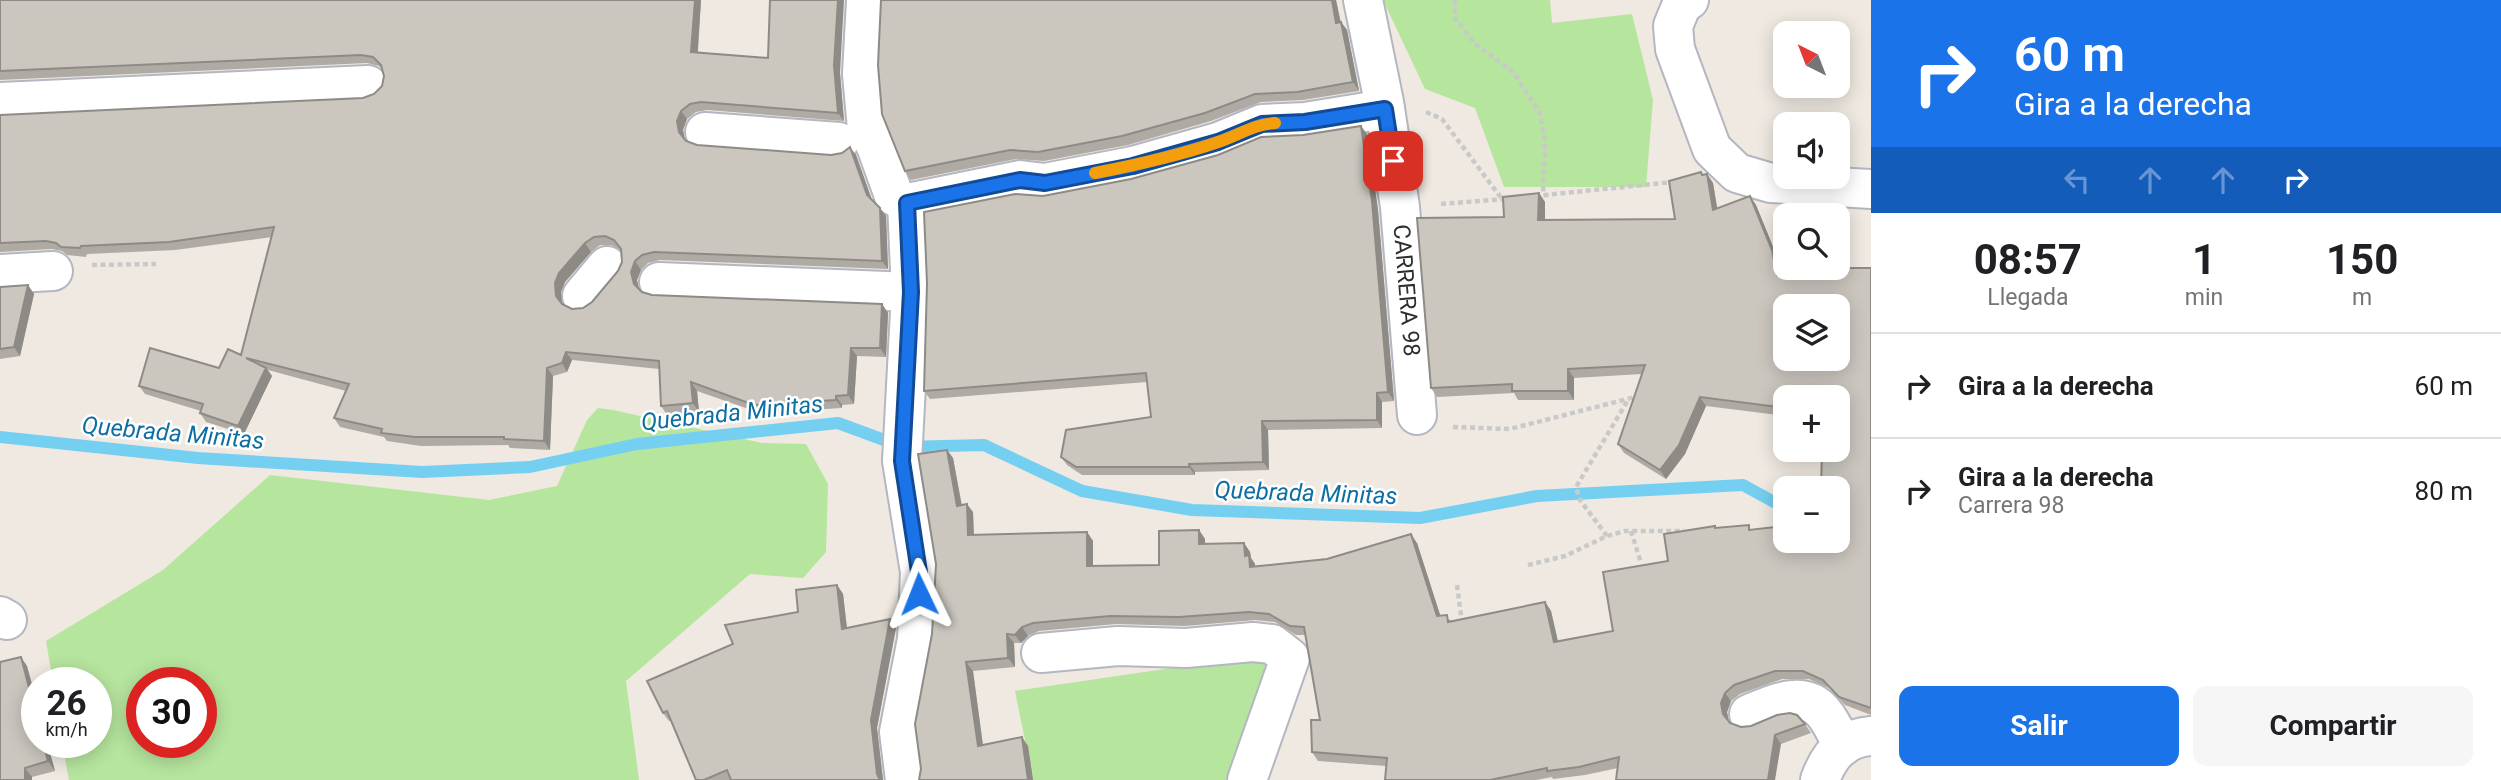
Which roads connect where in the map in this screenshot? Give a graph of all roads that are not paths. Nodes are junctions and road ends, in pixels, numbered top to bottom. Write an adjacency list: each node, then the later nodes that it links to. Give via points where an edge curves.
1 (866, 0): 10 (street, via 862,74 867,129 894,196)
2 (1363, 0): 6 (street, CARRERA 98)
3 (1689, 0): 9 (street, via 1682,4 1673,26 1675,49 1712,149 1737,173 1772,183)
4 (368, 85): 5 (street)
5 (0, 102)
6 (1385, 106): 10 (street, via 1305,122 1262,124 1133,166 1045,183 1020,180); 17 (street, CARRERA 98, via 1409,298)
7 (705, 132): 8 (street)
8 (839, 142)
9 (1871, 189)
10 (907, 203): 15 (street)
11 (607, 266): 16 (street)
12 (53, 271): 13 (street)
13 (0, 274)
14 (659, 282): 15 (street)
15 (911, 292): 21 (street, via 902,461 919,572 917,639 899,732)
16 (582, 296)
17 (1417, 415)
18 (1041, 653): 22 (street, via 1118,646 1272,644 1290,658)
19 (1749, 714): 20 (street, via 1799,699 1822,710)
20 (1857, 741): 23 (street, via 1833,753)
21 (905, 780)
22 (1247, 780)
23 (1820, 780)

